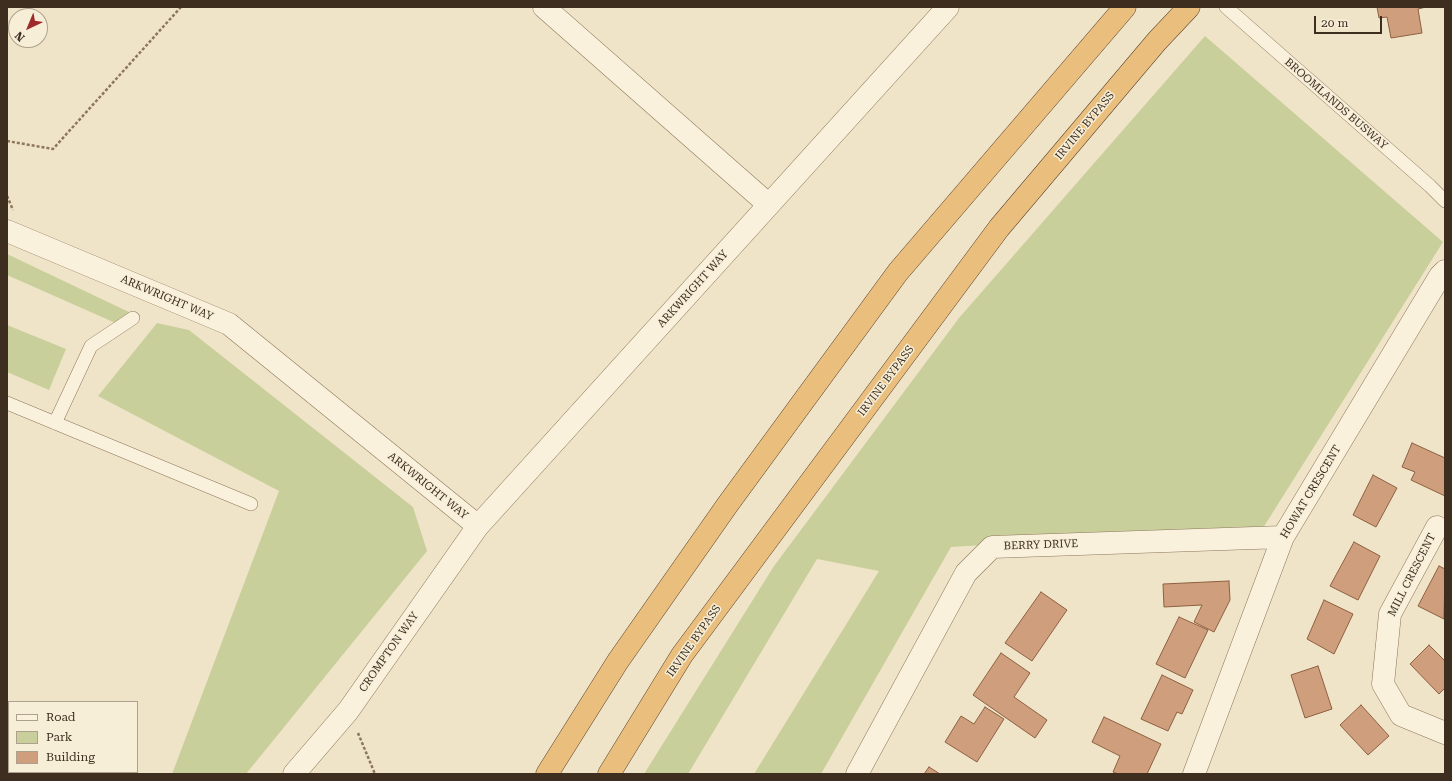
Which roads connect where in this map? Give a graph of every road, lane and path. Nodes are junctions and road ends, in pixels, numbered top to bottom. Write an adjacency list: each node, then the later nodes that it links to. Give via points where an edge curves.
1 (181, 7): 7 (path, via 53,149)
2 (544, 7): 9 (street)
3 (948, 7): 9 (street, ARKWRIGHT WAY)
4 (1124, 7): 23 (highway, via 898,272 728,504 618,661)
5 (1189, 7): 24 (highway, IRVINE BYPASS, via 1156,41 999,228 682,656)
6 (1226, 7): 8 (lane, BROOMLANDS BUSWAY)
7 (7, 141)
8 (1445, 201)
9 (769, 205): 16 (street, ARKWRIGHT WAY)
10 (7, 231): 16 (street, ARKWRIGHT WAY, via 229,324)
11 (1445, 271): 18 (street, HOWAT CRESCENT)
12 (133, 318): 14 (lane, via 91,346)
13 (7, 403): 14 (lane)
14 (55, 423): 15 (lane)
15 (251, 504)
16 (478, 526): 19 (street, CROMPTON WAY)
17 (1436, 527): 20 (street, MILL CRESCENT, via 1390,614 1383,684 1401,714)
18 (1283, 537): 25 (street, BERRY DRIVE, via 992,547 966,573); 26 (street, HOWAT CRESCENT)
19 (348, 711): 21 (street, CROMPTON WAY); 22 (path)
20 (1445, 732)
21 (294, 774)
22 (375, 774)
23 (547, 774)
24 (609, 774)
25 (857, 774)
26 (1194, 774)

